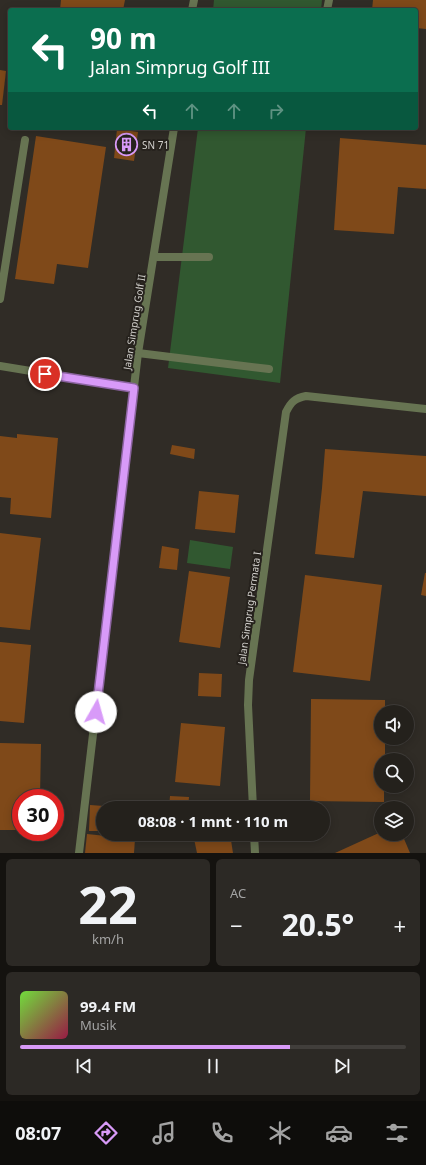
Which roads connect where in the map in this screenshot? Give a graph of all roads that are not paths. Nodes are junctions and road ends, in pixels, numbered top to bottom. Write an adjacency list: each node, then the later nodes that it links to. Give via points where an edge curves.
1 (174, 130): 3 (street, Jalan Simprug Golf II)
2 (25, 140): 5 (street)
3 (154, 257): 4 (street); 6 (street, Jalan Simprug Golf II)
4 (209, 257)
5 (0, 299)
6 (138, 354): 8 (street); 9 (street, Jalan Simprug Golf II)
7 (0, 366): 9 (street)
8 (269, 369)
9 (134, 388): 13 (street, Jalan Simprug Golf II)
10 (426, 409): 11 (street, Jalan Simprug Permata I, via 306,396 298,397 286,412 249,680)
11 (253, 801)
12 (254, 841): 14 (street)
13 (79, 853)
14 (255, 853)

